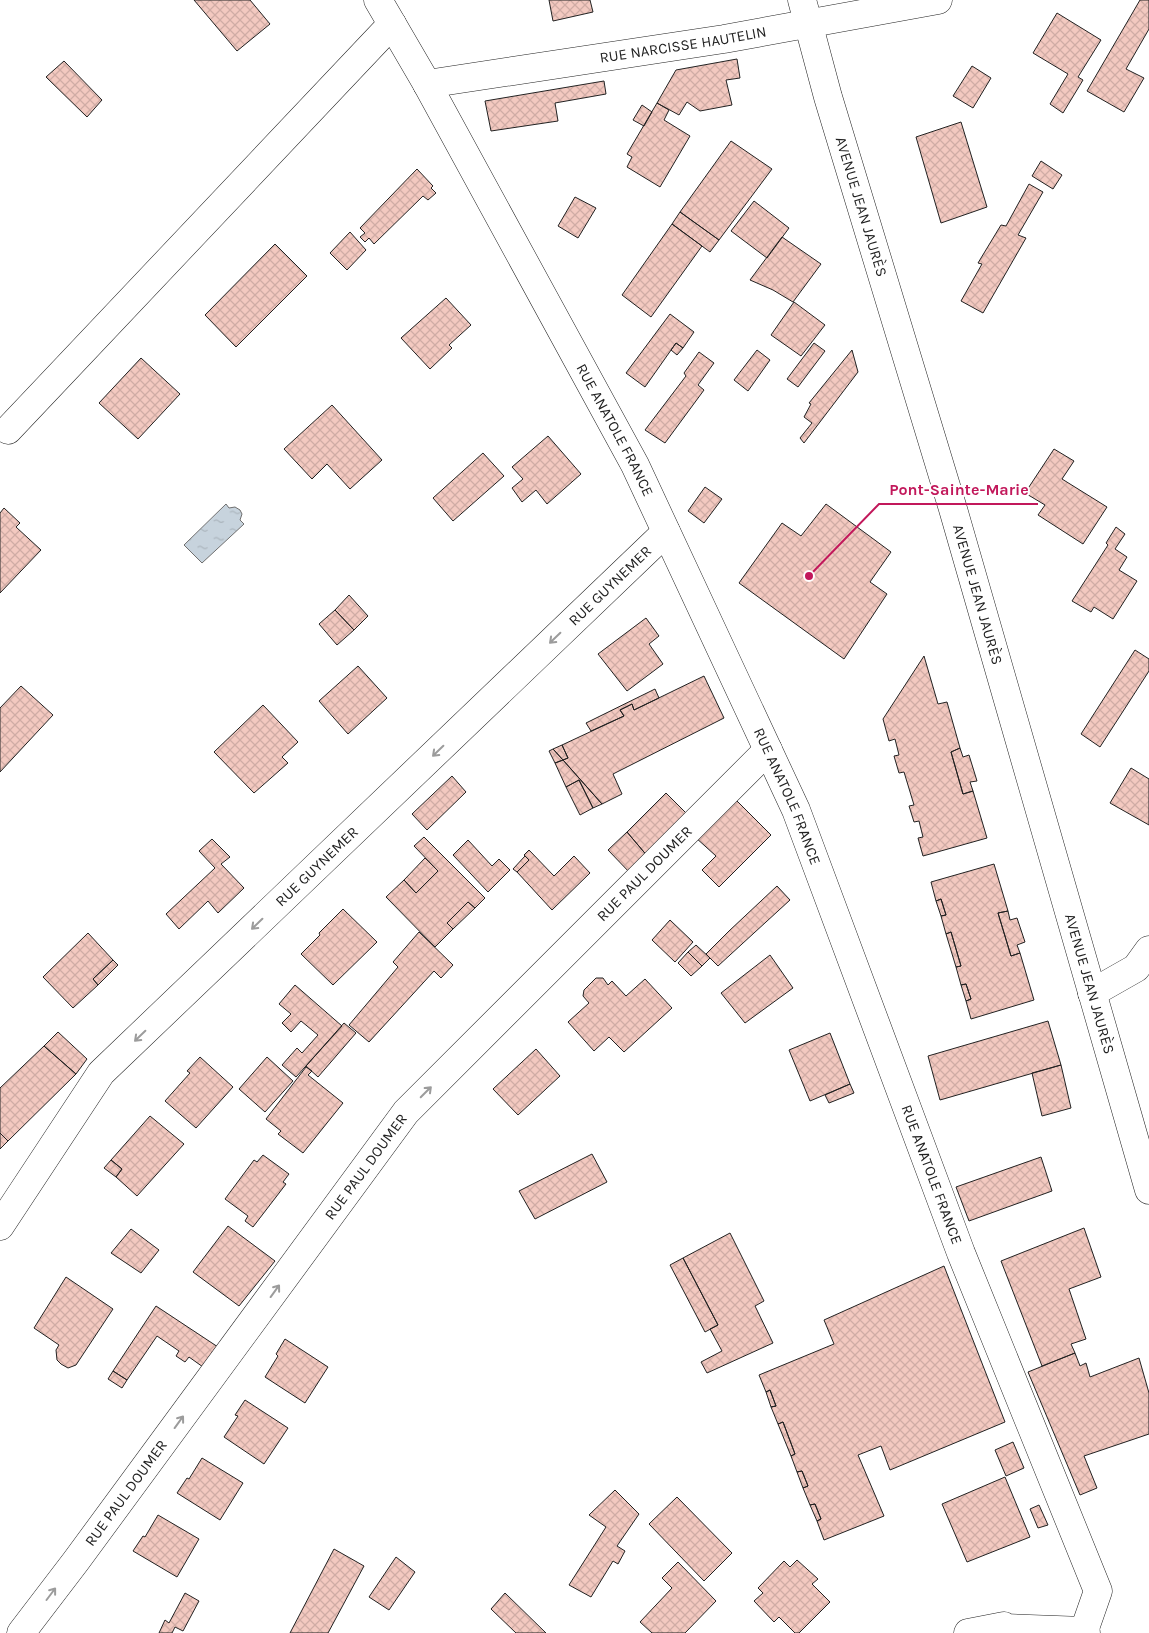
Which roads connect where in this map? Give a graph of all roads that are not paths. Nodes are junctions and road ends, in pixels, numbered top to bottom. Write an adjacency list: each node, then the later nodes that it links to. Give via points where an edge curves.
1 (378, 0): 4 (street, RUE ANATOLE FRANCE)
2 (938, 0): 3 (street, RUE NARCISSE HAUTELIN, via 879,10)
3 (806, 12): 5 (street, RUE NARCISSE HAUTELIN, via 724,39); 10 (street, AVENUE JEAN JAURÈS, via 828,97 953,509)
4 (392, 24): 5 (street, RUE ANATOLE FRANCE); 6 (street)
5 (427, 84): 7 (street, RUE ANATOLE FRANCE, via 636,465)
6 (8, 430)
7 (666, 532): 8 (street, RUE ANATOLE FRANCE); 12 (street, RUE GUYNEMER, one-way to 12, via 101,1073)
8 (768, 750): 13 (street, RUE ANATOLE FRANCE, via 796,810 961,1253 1098,1591); 14 (street, RUE PAUL DOUMER, one-way to 8, via 406,1112)
9 (1149, 950): 10 (street, via 1136,968)
10 (1092, 993): 11 (street, AVENUE JEAN JAURÈS)
11 (1149, 1190)
12 (0, 1226)
13 (1085, 1632): 15 (street, via 1004,1626)
14 (21, 1633)
15 (968, 1633)

